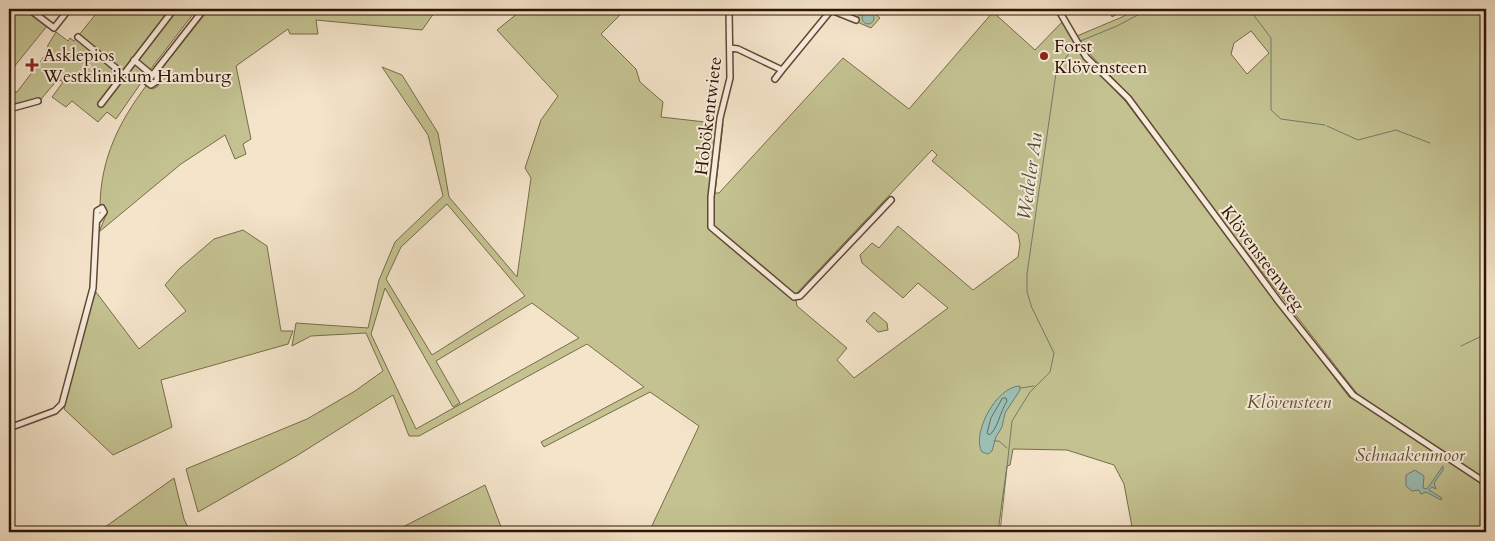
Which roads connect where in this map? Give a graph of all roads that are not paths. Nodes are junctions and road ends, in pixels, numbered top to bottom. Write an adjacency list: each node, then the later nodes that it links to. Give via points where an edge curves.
1 (29, 9): 2 (street, via 54,28)
2 (69, 9)
3 (174, 9): 13 (street)
4 (204, 9): 14 (street)
5 (657, 9): 6 (street)
6 (663, 9)
7 (729, 9): 12 (street, Hobökentwiete)
8 (832, 9): 10 (street); 15 (street)
9 (1058, 9): 25 (street, Klövensteenweg, via 1079,48 1128,98 1273,294 1353,395)
10 (856, 20)
11 (78, 37): 16 (street)
12 (730, 48): 15 (street); 22 (street, Hobökentwiete, via 730,78 720,118 711,227 794,297 800,296)
13 (134, 60): 16 (street); 17 (street)
14 (157, 68): 17 (street); 17 (street, via 155,84 151,85 147,82)
15 (782, 70): 18 (street)
16 (123, 74): 20 (street)
17 (152, 75)
18 (775, 79)
19 (38, 100): 21 (street)
20 (101, 104)
21 (9, 109)
22 (891, 200)
23 (97, 221): 24 (street, via 93,288 62,404 55,411)
24 (9, 428)
25 (1486, 483)

